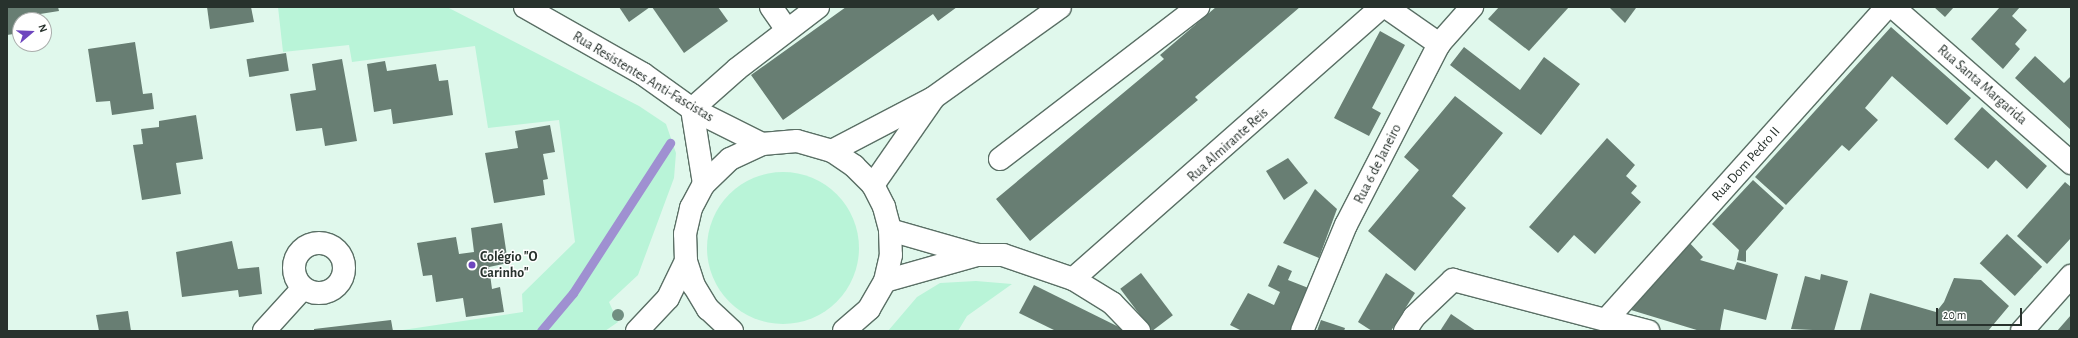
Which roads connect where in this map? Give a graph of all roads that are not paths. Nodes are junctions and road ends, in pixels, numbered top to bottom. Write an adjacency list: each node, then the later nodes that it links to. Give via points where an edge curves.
1 (525, 7): 14 (street, Rua Resistentes Anti-Fascistas, via 643,74)
2 (771, 7): 11 (street)
3 (818, 7): 11 (street)
4 (1060, 7): 13 (street)
5 (1198, 7): 17 (street)
6 (1382, 7): 25 (street, Rua Almirante Reis)
7 (1386, 7): 12 (street)
8 (1472, 7): 12 (street, Rua 6 de Janeiro)
9 (1887, 7): 28 (street, Rua Dom Pedro II)
10 (1894, 7): 18 (street, Rua Santa Margarida)
11 (787, 30): 14 (street)
12 (1439, 44): 34 (street, Rua 6 de Janeiro, via 1346,225)
13 (933, 98): 16 (street); 20 (street)
14 (692, 110): 15 (street, Rua Resistentes Anti-Fascistas); 19 (street)
15 (762, 144): 16 (street, via 797,141); 19 (street, via 730,159)
16 (832, 151): 20 (street, via 854,166)
17 (1000, 159)
18 (2071, 163)
19 (704, 184): 23 (street, via 691,208 685,234)
20 (873, 185): 21 (street, via 884,207)
21 (890, 230): 22 (street); 26 (street, via 891,256)
22 (976, 255): 25 (street, via 1003,255); 26 (street)
23 (686, 261): 30 (street, via 668,298); 31 (street, via 694,286 708,309)
24 (2071, 276): 37 (street)
25 (1073, 280): 33 (street, via 1112,303)
26 (885, 281): 32 (street, via 869,309)
27 (303, 288): 29 (street)
28 (1606, 320): 35 (street, via 1452,280 1414,317); 36 (street)
29 (264, 331)
30 (636, 331)
31 (732, 331)
32 (844, 331)
33 (1139, 331)
34 (1302, 331)
35 (1405, 331)
36 (1648, 331)
37 (2022, 331)

